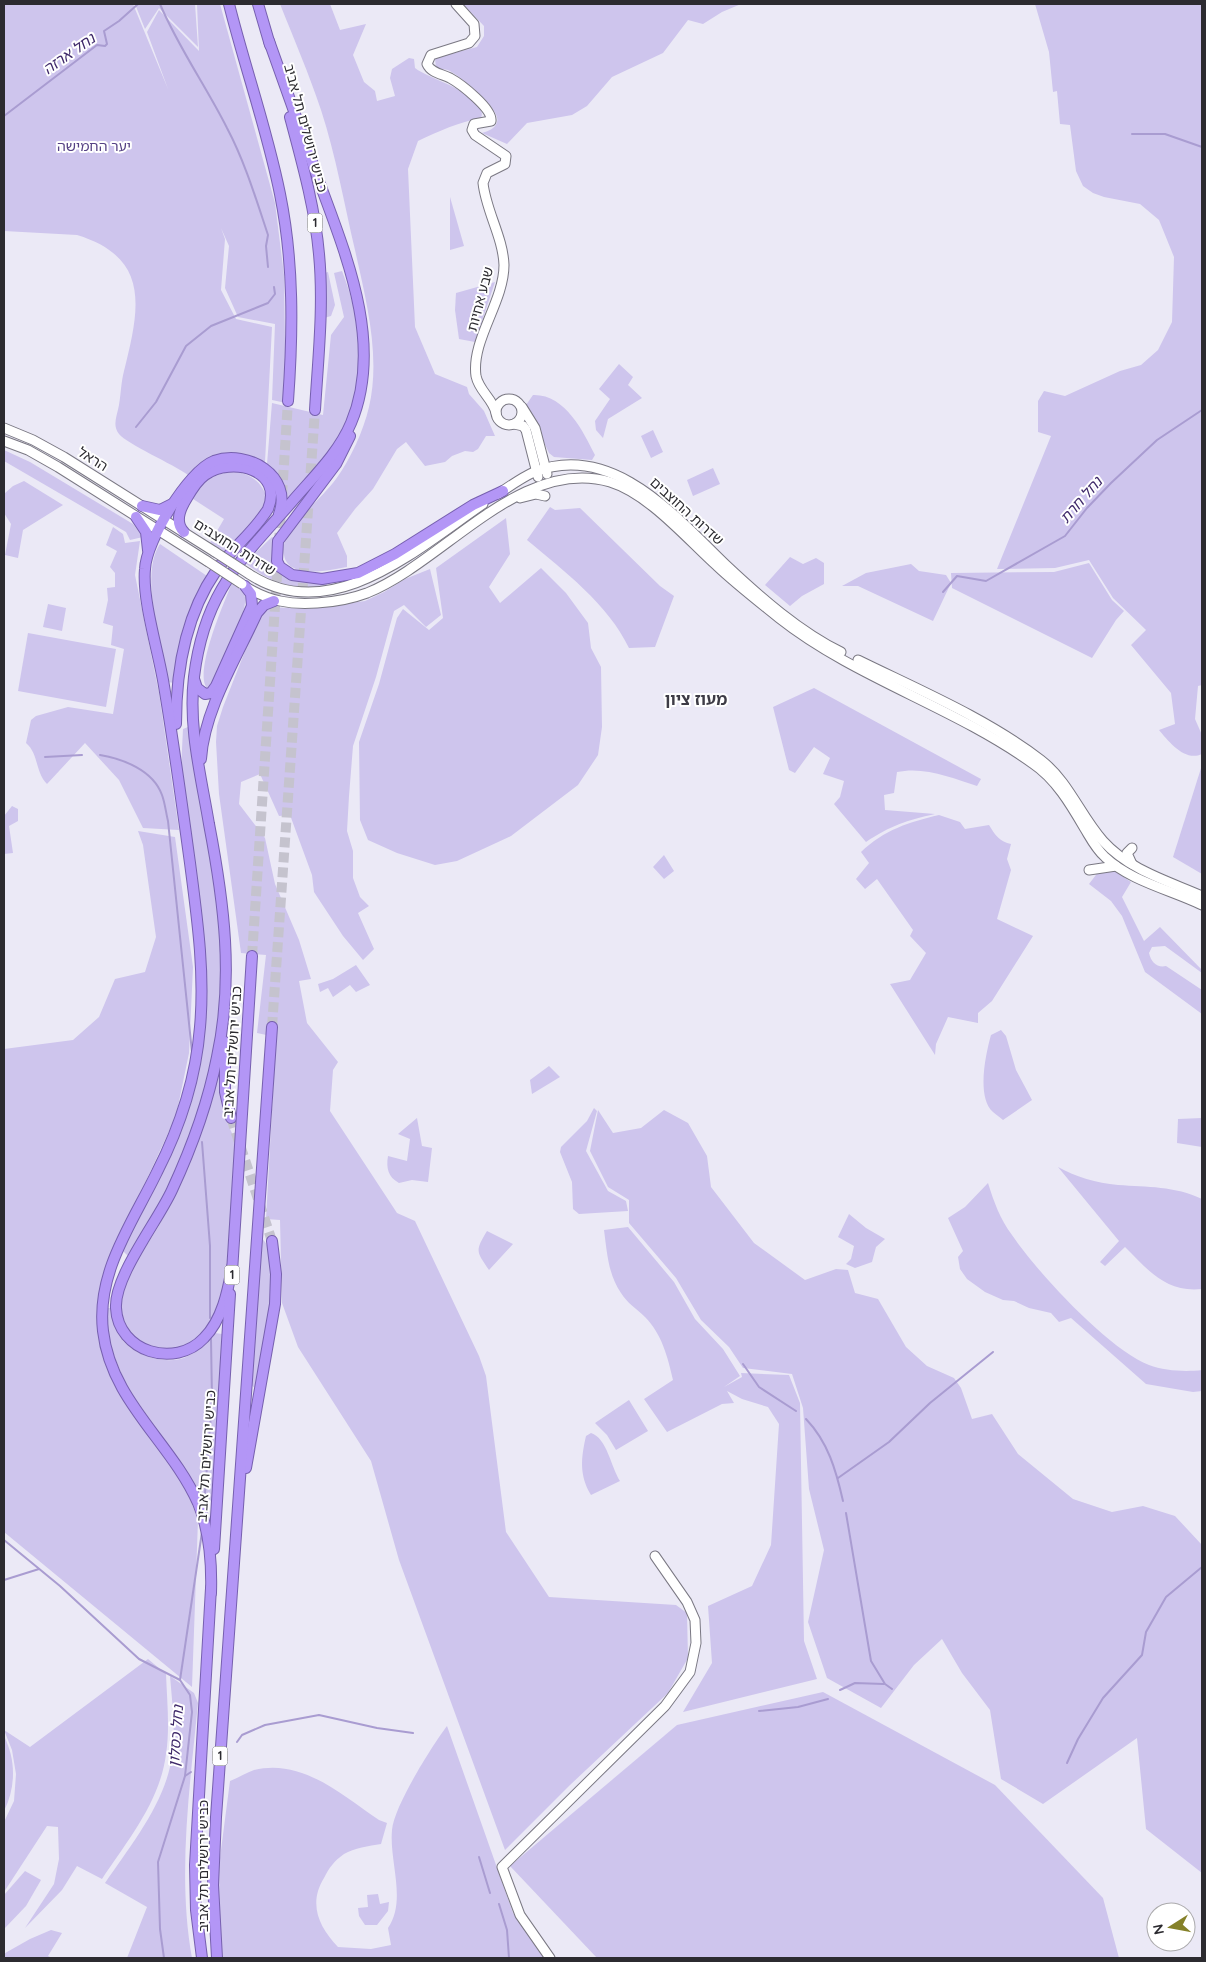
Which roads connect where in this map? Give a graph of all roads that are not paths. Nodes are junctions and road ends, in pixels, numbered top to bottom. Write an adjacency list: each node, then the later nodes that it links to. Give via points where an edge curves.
1 (229, 4): 8 (highway, 1, via 257,96 285,218 292,305)
2 (258, 4): 4 (highway, כביש ירושלים תל אביב / 1)
3 (456, 4): 6 (main road, שבע אחיות, via 474,24 475,36 469,43 431,55 426,64 432,71 457,82 488,110 491,121 474,124 472,130 506,156 505,164 487,173 483,183 504,267 477,361 477,378)
4 (269, 41): 5 (highway, via 331,215 356,297 363,334); 10 (highway, כביש ירושלים תל אביב / 1, via 303,169 318,241 321,302)
5 (363, 376): 21 (highway, via 360,405 345,450 278,542 277,561 285,572 322,579 358,573 395,554 473,504); 28 (highway, via 357,405 344,437)
6 (482, 390): 7 (main road, via 492,397); 11 (main road, שבע אחיות, via 493,403)
7 (506, 399): 9 (main road, via 516,400); 11 (main road, via 497,406)
8 (288, 402)
9 (522, 407): 12 (main road, via 521,417); 16 (main road, via 532,421)
10 (316, 410)
11 (496, 413): 12 (main road, via 504,423)
12 (514, 424): 15 (main road, via 526,430)
13 (4, 428): 25 (main road, הראל, via 57,452)
14 (4, 441): 26 (main road, הראל, via 44,459)
15 (531, 448): 18 (main road); 19 (main road, via 528,467)
16 (542, 452): 17 (main road, via 550,461); 18 (main road)
17 (563, 466): 18 (main road, שדרות החוצבים); 38 (main road, שדרות החוצבים, via 593,467 637,485 746,583 822,641 968,715 1041,761 1069,790 1113,851)
18 (541, 470): 19 (main road, שדרות החוצבים); 20 (main road)
19 (520, 480): 21 (main road, שדרות החוצבים)
20 (544, 483): 24 (main road, שדרות החוצבים); 39 (main road, שדרות החוצבים, via 569,477 596,479 633,492 722,571 813,643 967,722 1035,765 1062,792 1103,855)
21 (503, 491): 30 (main road, שדרות החוצבים, bridge, via 382,571 346,588 324,591 292,591 266,585)
22 (545, 496): 24 (main road, via 536,494)
23 (177, 501): 25 (highway, via 160,510); 27 (highway); 28 (highway, via 192,478 206,465 223,459 243,459 262,467 278,482 283,501)
24 (510, 501): 33 (main road, שדרות החוצבים, via 367,593 326,603)
25 (142, 506): 27 (main road, הראל)
26 (136, 517): 29 (main road, הראל); 31 (highway, via 147,535)
27 (165, 520): 29 (highway); 30 (main road, שדרות החוצבים)
28 (275, 521): 34 (highway, via 232,570 218,593 203,633)
29 (159, 531): 31 (highway); 32 (main road, שדרות החוצבים, bridge)
30 (184, 532): 36 (highway, via 179,522 181,508 197,482 212,471 230,466 244,467 258,473 270,487 272,498 268,509 216,571 190,624 182,651 176,705)
31 (147, 556): 36 (highway, via 145,587 165,688)
32 (243, 585): 33 (main road, שדרות החוצבים); 34 (highway, via 252,597 252,606 216,686 210,693 202,693 195,684)
33 (274, 601): 35 (highway, via 257,613 211,716 202,746)
34 (194, 675): 35 (highway, via 194,730)
35 (202, 782): 44 (highway, via 223,905)
36 (179, 784): 51 (highway, via 201,960 202,1008 197,1054 186,1100 169,1146 109,1270 104,1289 102,1327 104,1345 115,1378 197,1501 209,1541)
37 (1132, 848): 38 (main road, via 1127,853)
38 (1132, 864): 41 (main road, שדרות החוצבים)
39 (1116, 866): 40 (main road); 42 (main road, שדרות החוצבים)
40 (1089, 870)
41 (1202, 896)
42 (1202, 905)
43 (252, 956): 48 (highway, כביש ירושלים תל אביב / 1)
44 (226, 993): 46 (highway, via 225,1081); 48 (highway, via 217,1057 193,1141 170,1195 118,1290 116,1310 122,1330 138,1346 156,1353 174,1354 191,1348 215,1323)
45 (272, 1027): 49 (highway, כביש ירושלים תל אביב / 1)
46 (230, 1118)
47 (272, 1240): 49 (highway, via 275,1304)
48 (232, 1267): 51 (highway, כביש ירושלים תל אביב / 1)
49 (234, 1553): 53 (highway, כביש ירושלים תל אביב / 1, via 214,1851)
50 (655, 1556): 54 (main road, via 687,1602 695,1620 696,1643 690,1672 665,1706 502,1867 520,1915)
51 (211, 1593): 52 (highway, כביש ירושלים תל אביב / 1, via 195,1865)
52 (202, 1958)
53 (218, 1958)
54 (550, 1958)

